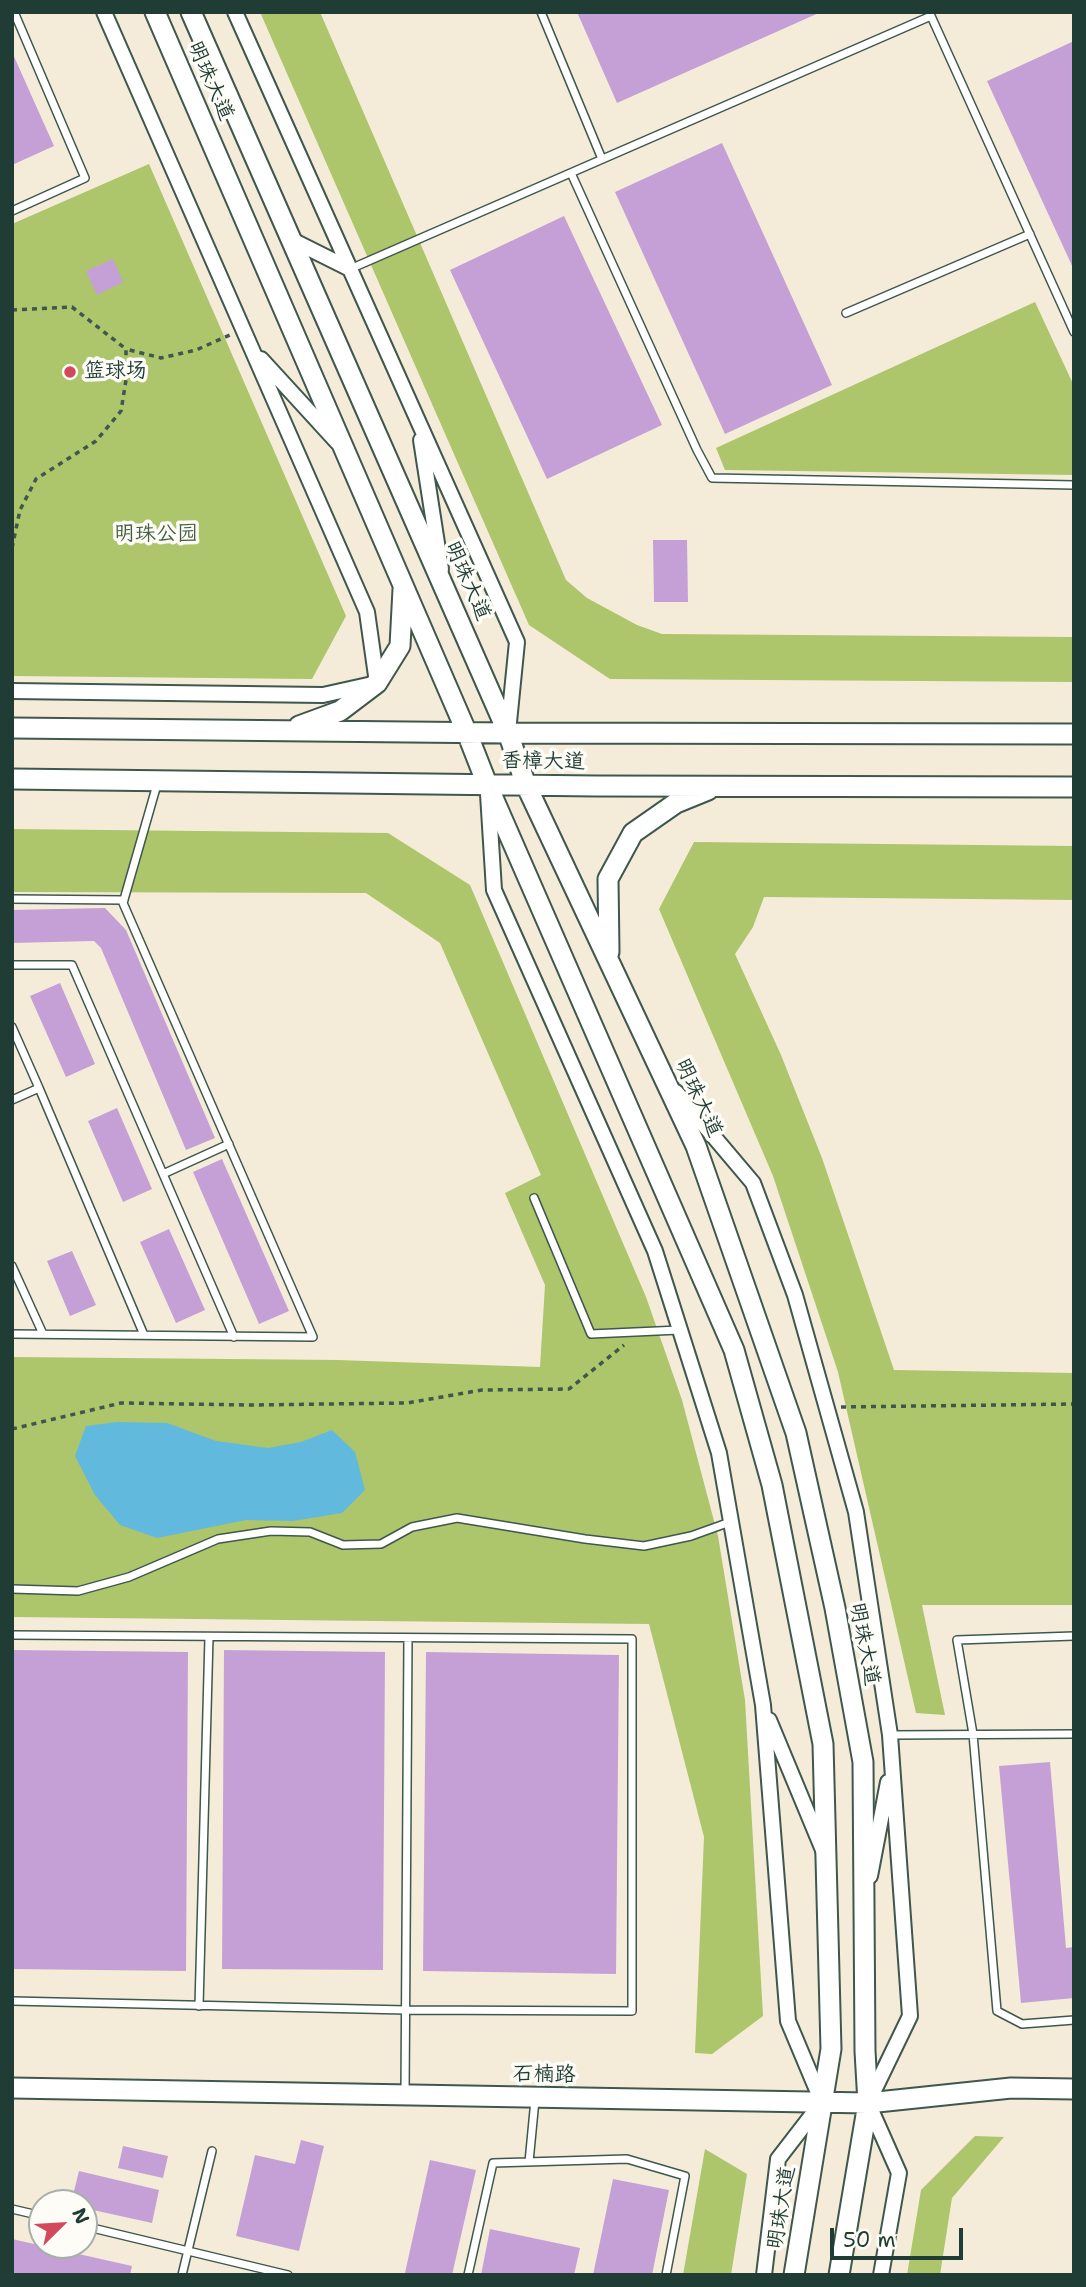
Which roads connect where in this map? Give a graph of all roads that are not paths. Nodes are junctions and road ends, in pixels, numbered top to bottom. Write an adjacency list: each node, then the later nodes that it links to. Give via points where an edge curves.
1 (14, 12): 10 (lane, via 85,178)
2 (104, 12): 16 (street)
3 (155, 12): 18 (main road, 明珠大道)
4 (191, 12): 12 (main road, 明珠大道)
5 (235, 12): 13 (street)
6 (541, 12): 8 (lane)
7 (935, 14): 8 (lane); 11 (lane)
8 (602, 159): 9 (lane)
9 (571, 173): 13 (lane); 19 (lane, via 712,478)
10 (12, 211)
11 (1030, 234): 14 (lane); 15 (lane)
12 (292, 240): 13 (street); 21 (main road, 明珠大道)
13 (350, 269): 17 (street)
14 (846, 313)
15 (1074, 332)
16 (253, 350): 18 (street); 22 (street, via 367,612)
17 (418, 421): 21 (street); 27 (street, via 517,642)
18 (346, 451): 20 (main road, 明珠大道)
19 (1074, 485)
20 (404, 584): 22 (main road, via 400,646); 26 (main road, 明珠大道)
21 (443, 584): 27 (main road, 明珠大道)
22 (377, 683): 23 (street, via 323,695); 25 (main road, via 340,710)
23 (12, 691)
24 (12, 728): 25 (main road, 香樟大道)
25 (290, 730): 26 (main road, 香樟大道)
26 (467, 733): 27 (main road, 香樟大道); 31 (main road, 明珠大道)
27 (508, 733): 28 (main road, 香樟大道); 32 (main road, 明珠大道)
28 (1074, 734)
29 (12, 779): 30 (main road, 香樟大道)
30 (158, 780): 31 (main road, 香樟大道); 36 (lane)
31 (487, 785): 32 (main road, 香樟大道); 47 (street, via 494,890 655,1251); 63 (main road, 明珠大道, via 734,1350 772,1485 823,1744)
32 (526, 785): 33 (main road, 香樟大道); 37 (main road, 明珠大道)
33 (719, 786): 34 (main road, 香樟大道); 37 (main road, via 676,803 633,834 608,879)
34 (1074, 787)
35 (12, 899): 36 (lane)
36 (124, 900): 43 (lane)
37 (609, 960): 40 (main road, 明珠大道)
38 (12, 965): 44 (lane, via 72,965)
39 (12, 1027): 41 (lane)
40 (665, 1079): 61 (street, via 753,1183 795,1294 856,1512); 64 (main road, 明珠大道, via 696,1146 796,1433 863,1762)
41 (39, 1088): 42 (lane); 50 (lane)
42 (12, 1100)
43 (229, 1144): 44 (lane); 51 (lane, via 313,1338)
44 (163, 1174): 51 (lane)
45 (534, 1198): 47 (lane, via 592,1334)
46 (12, 1266): 49 (lane)
47 (680, 1330): 52 (street, via 719,1453)
48 (12, 1334): 49 (lane)
49 (43, 1334): 50 (lane)
50 (144, 1335): 51 (lane)
51 (234, 1337)
52 (731, 1521): 53 (lane, via 644,1546 457,1518 412,1527 381,1544 343,1545 310,1532 271,1531 218,1539 129,1577 78,1591); 58 (street)
53 (12, 1589)
54 (12, 1636): 56 (lane)
55 (1074, 1636): 59 (lane, via 957,1640)
56 (209, 1637): 57 (lane); 66 (lane)
57 (408, 1638): 67 (lane); 67 (lane, via 632,1639 632,2011)
58 (764, 1705): 63 (street); 73 (street, via 788,2021)
59 (973, 1734): 60 (lane); 61 (lane); 68 (lane, via 997,2011 1022,2024)
60 (1074, 1734)
61 (890, 1735): 62 (street)
62 (892, 1760): 64 (street); 74 (street, via 910,2016)
63 (826, 1858): 73 (main road, 明珠大道, via 831,2049)
64 (864, 1908): 74 (main road, 明珠大道)
65 (12, 2001): 66 (lane)
66 (199, 2006): 67 (lane)
67 (406, 2010): 71 (lane)
68 (1074, 2020)
69 (12, 2088): 71 (main road, 石楠路)
70 (1074, 2089): 74 (main road, 石楠路, via 1011,2088)
71 (405, 2095): 72 (main road, 石楠路)
72 (536, 2097): 73 (main road, 石楠路); 76 (lane)
73 (822, 2102): 74 (main road, 石楠路); 83 (street, via 778,2159); 84 (main road, 明珠大道)
74 (868, 2103): 85 (main road, 明珠大道); 86 (street, via 898,2174)
75 (212, 2151): 78 (lane)
76 (529, 2162): 81 (lane, via 493,2163); 82 (lane, via 627,2159 685,2176)
77 (98, 2229): 78 (lane)
78 (187, 2251): 79 (lane); 80 (lane)
79 (181, 2275)
80 (288, 2275)
81 (468, 2275)
82 (666, 2275)
83 (764, 2275)
84 (794, 2275)
85 (839, 2275)
86 (881, 2275)

